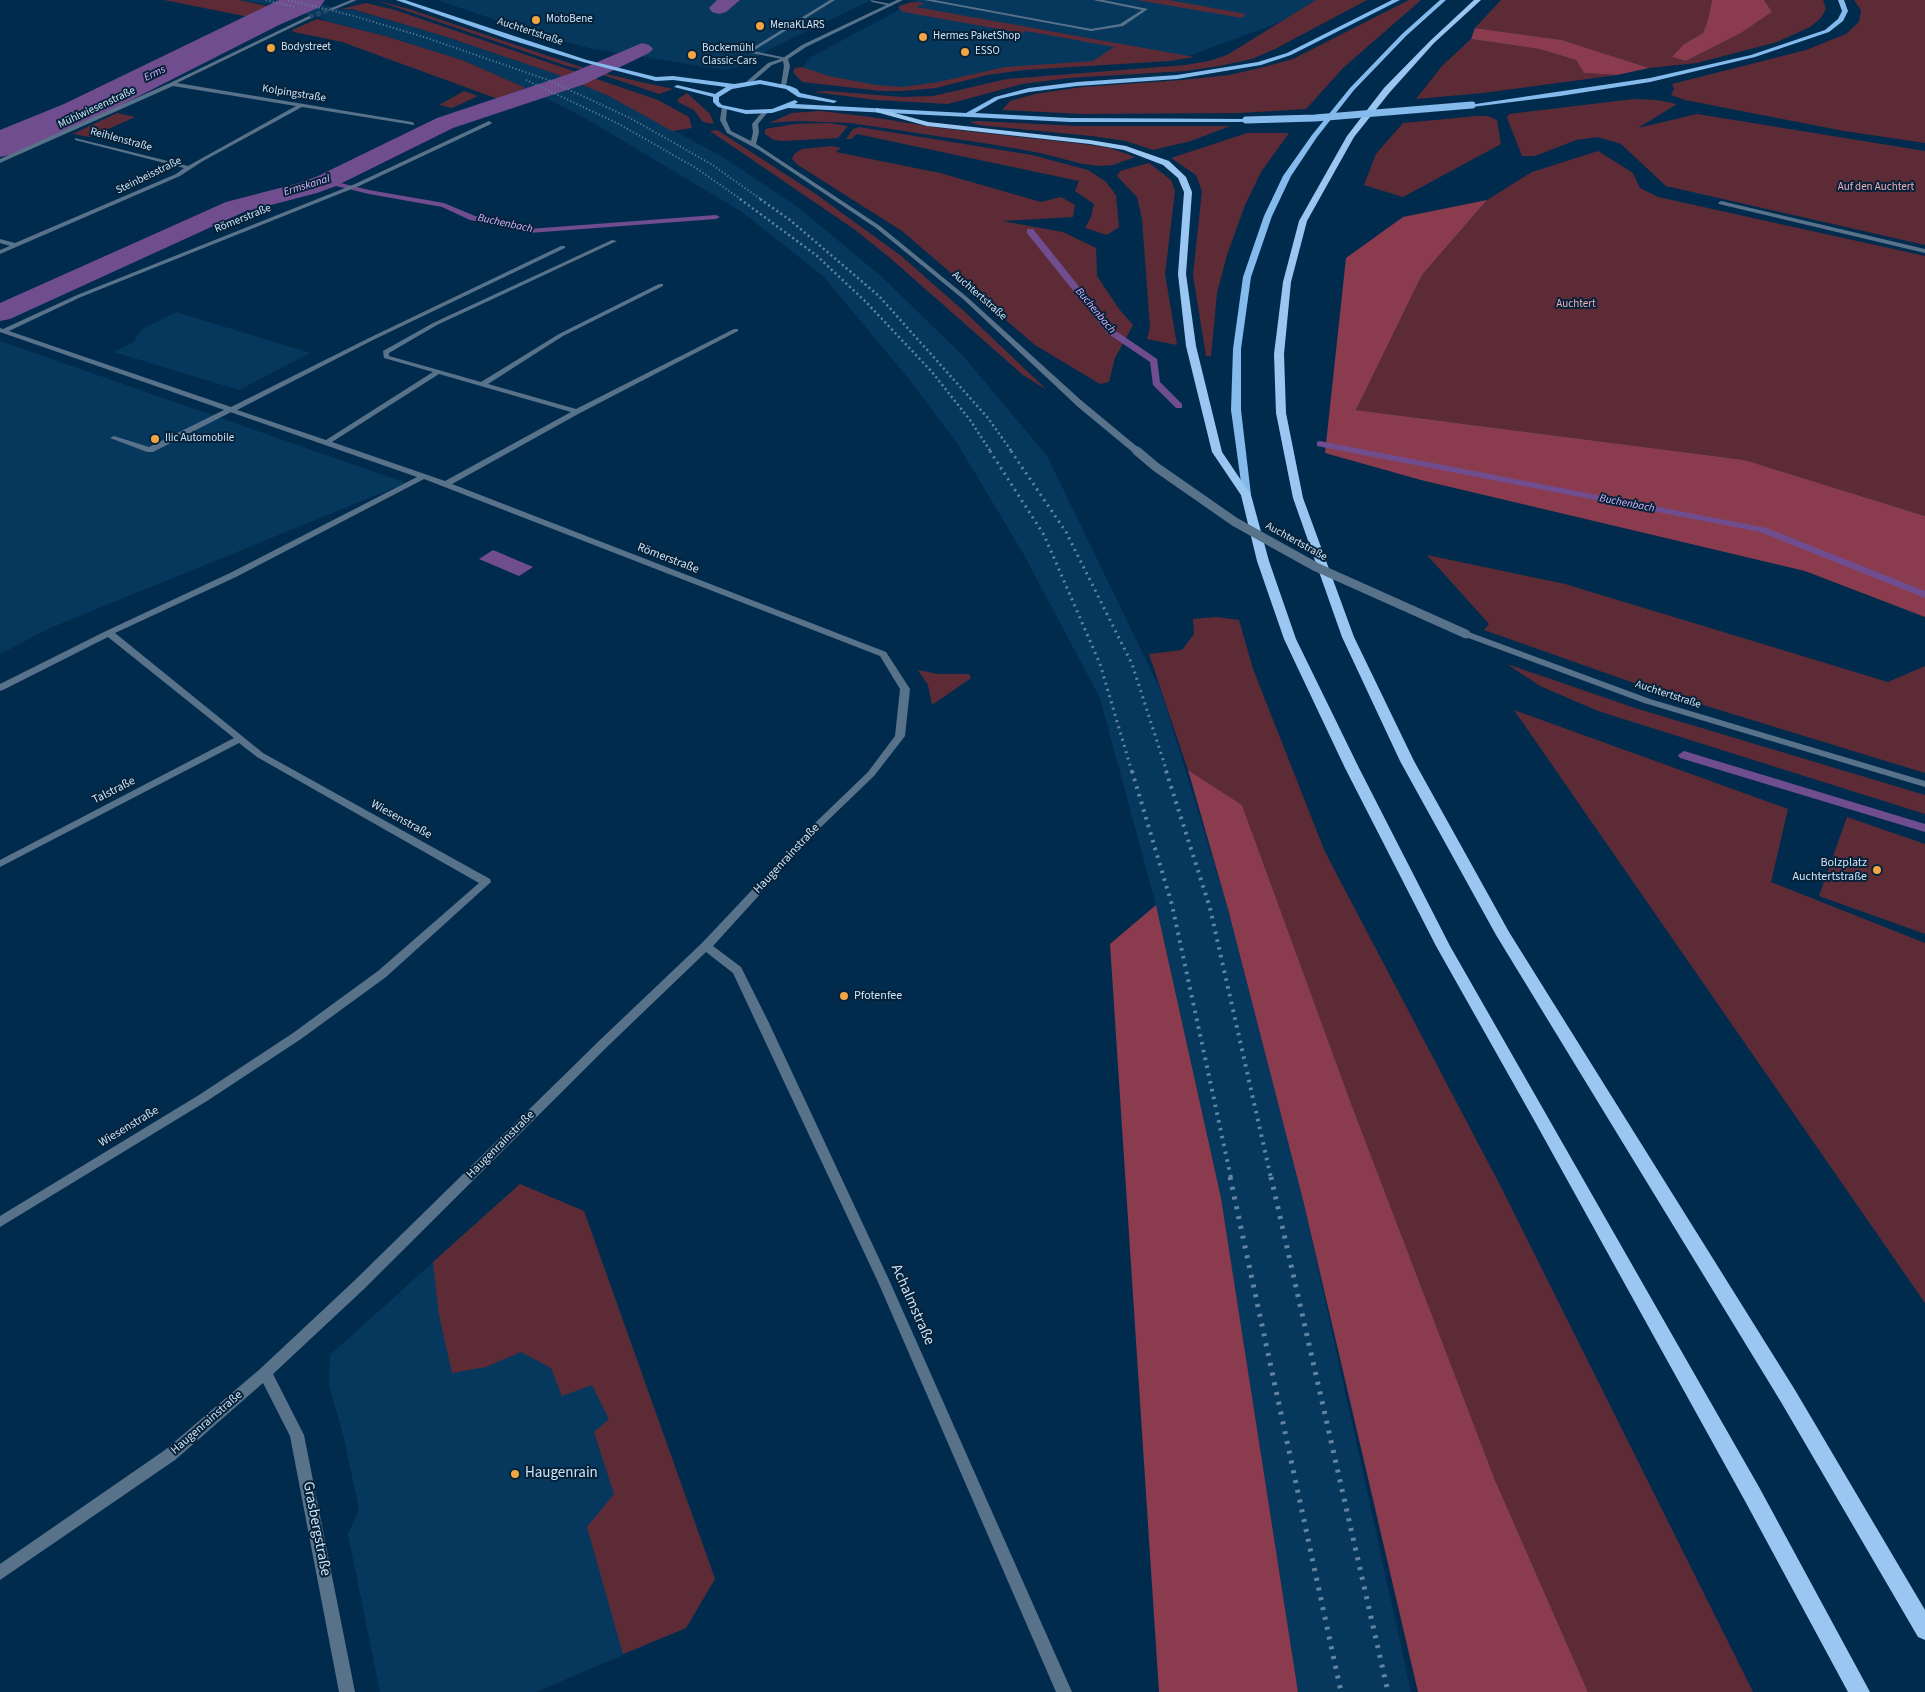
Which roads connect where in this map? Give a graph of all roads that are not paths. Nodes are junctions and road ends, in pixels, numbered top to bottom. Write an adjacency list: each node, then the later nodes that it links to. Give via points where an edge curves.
1 (355, 0): 14 (street)
2 (399, 0): 17 (main road, Auchtertstraße, via 510,38)
3 (833, 0): 16 (street, via 749,52)
4 (902, 0): 13 (street)
5 (926, 0): 6 (street)
6 (936, 0): 7 (street, via 1091,30 1120,25 1146,9)
7 (1095, 0)
8 (1443, 0): 54 (main road, via 1352,89 1319,129 1287,176 1268,216 1247,278 1237,349 1236,410)
9 (1478, 0): 65 (highway, via 1387,90 1351,136 1303,221 1287,282 1279,354 1281,413 1298,498 1348,637 1407,761 1503,935 1788,1396)
10 (1841, 0): 29 (main road, bridge, via 1845,11 1841,20 1827,31 1753,56 1650,80 1560,94 1472,105 1246,120 1070,120)
11 (872, 1): 13 (street)
12 (1394, 1): 29 (main road, via 1289,54 1259,64 1177,77 1029,90 997,98)
13 (890, 5): 16 (street, via 804,46)
14 (331, 9)
15 (309, 17): 19 (street, Mühlwiesenstraße)
16 (785, 59): 18 (street, via 770,64); 20 (street)
17 (656, 79): 21 (main road, Auchtertstraße, via 674,78); 23 (main road, Auchtertstraße)
18 (748, 83): 20 (main road); 21 (main road)
19 (172, 84): 24 (street, Kolpingstraße); 34 (street, Mühlwiesenstraße)
20 (784, 85): 22 (main road)
21 (733, 86): 23 (main road, via 721,90)
22 (798, 95): 25 (main road, via 797,100); 27 (main road)
23 (716, 96): 26 (main road, via 716,102)
24 (301, 106): 31 (street, Kolpingstraße); 35 (street, Steinbeisstraße)
25 (788, 106): 27 (main road); 28 (main road)
26 (724, 108): 28 (main road); 33 (street, Auchtertstraße, via 723,120 729,132)
27 (876, 109): 29 (main road); 54 (highway, via 927,124 1126,148 1166,163 1182,177 1188,192 1182,274 1191,346 1218,452)
28 (766, 112): 33 (street, via 755,124)
29 (967, 115)
30 (489, 123): 45 (street, Römerstraße, via 357,185 79,296)
31 (412, 124)
32 (76, 139): 35 (street, Reihlenstraße)
33 (753, 144): 59 (street, Auchtertstraße, bridge, via 878,227 965,298 1080,404 1156,467 1235,522 1316,567 1466,634 1648,701)
34 (0, 161)
35 (189, 168): 39 (street, Steinbeisstraße)
36 (1721, 203): 41 (street)
37 (0, 241): 39 (street)
38 (614, 242): 46 (street, via 435,324 385,352 386,357)
39 (15, 245): 42 (street, Steinbeisstraße)
40 (563, 247): 48 (street)
41 (1925, 251)
42 (0, 252)
43 (661, 285): 47 (street, via 561,335)
44 (736, 330): 49 (street)
45 (2, 331): 48 (street, Römerstraße)
46 (438, 372): 47 (street); 51 (street)
47 (482, 384): 49 (street)
48 (231, 410): 50 (street, via 150,450); 51 (street, Römerstraße)
49 (577, 411): 53 (street)
50 (114, 438)
51 (326, 443): 52 (street, Römerstraße)
52 (424, 476): 53 (street, Römerstraße); 55 (street, via 233,575)
53 (446, 484): 56 (street, Römerstraße)
54 (1246, 495): 68 (highway, via 1263,561 1290,639 1443,946 1747,1485)
55 (109, 633): 57 (street); 58 (street, Wiesenstraße)
56 (883, 654): 61 (street, Haugenrainstraße, via 905,689 900,736 872,774 819,824)
57 (0, 688)
58 (240, 739): 60 (street, Talstraße); 62 (street, Wiesenstraße, via 260,755 354,810 486,882 382,974 313,1025 214,1091)
59 (1925, 784)
60 (0, 864)
61 (706, 946): 63 (street, Haugenrainstraße); 67 (street, Achalmstraße, via 738,970 884,1282)
62 (0, 1222)
63 (265, 1373): 64 (street, Haugenrainstraße, via 170,1455); 66 (street, Grasbergstraße, via 297,1435)
64 (0, 1573)
65 (1925, 1630)
66 (347, 1692)
67 (1064, 1692)
68 (1859, 1692)

